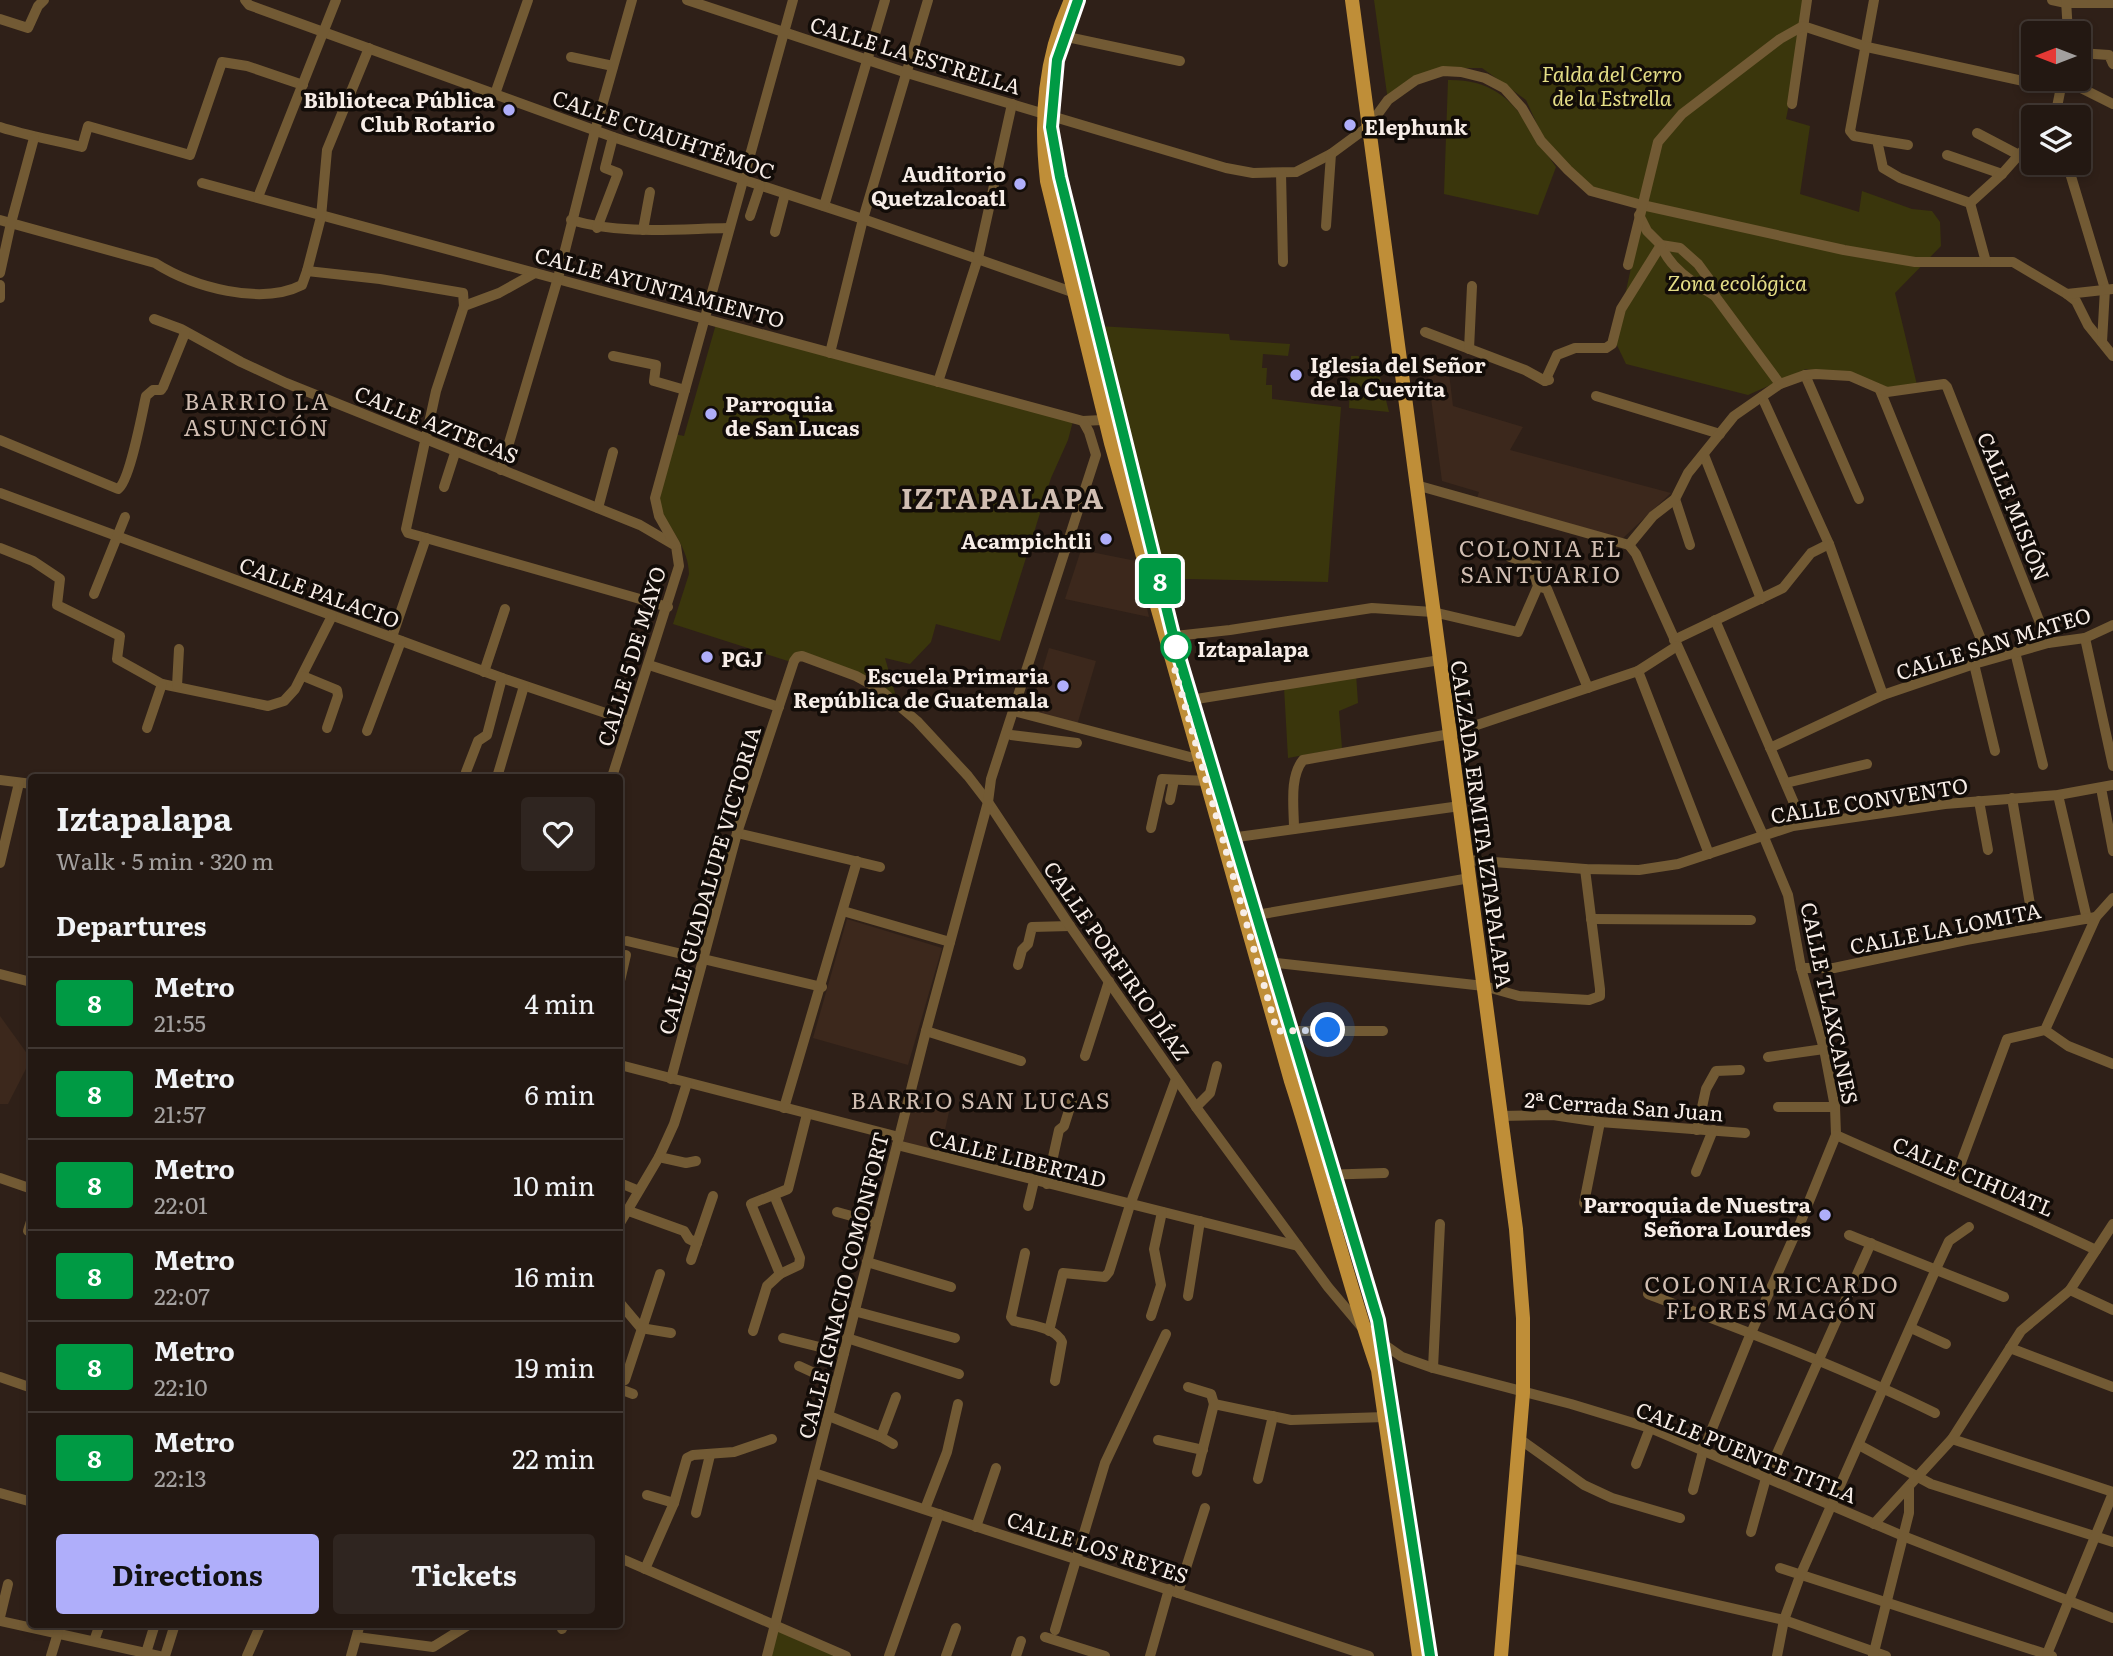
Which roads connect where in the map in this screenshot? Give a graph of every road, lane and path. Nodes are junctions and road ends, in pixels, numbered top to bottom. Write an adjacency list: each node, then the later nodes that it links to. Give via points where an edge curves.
1 (44, 0): 17 (street, via 28,29)
2 (245, 0): 20 (street, CALLE CUAUHTÉMOC)
3 (335, 0): 20 (street)
4 (528, 0): 35 (street)
5 (632, 0): 30 (street)
6 (687, 0): 21 (street, CALLE LA ESTRELLA)
7 (793, 0): 21 (street)
8 (885, 0): 27 (street)
9 (928, 0): 31 (street)
10 (1071, 0): 22 (main road)
11 (1352, 0): 40 (main road, CALZADA ERMITA IZTAPALAPA)
12 (1807, 0): 19 (street)
13 (1874, 0): 24 (street)
14 (2052, 0): 15 (street)
15 (2066, 2): 16 (street); 18 (street)
16 (2113, 3)
17 (0, 19)
18 (2067, 21)
19 (1803, 26): 24 (street); 37 (street); 63 (street, via 1682,114 1658,142)
20 (325, 32): 23 (street, CALLE CUAUHTÉMOC); 33 (street)
21 (784, 33): 27 (street, CALLE LA ESTRELLA); 55 (street)
22 (1058, 34): 28 (street); 39 (main road)
23 (369, 47): 35 (street, CALLE CUAUHTÉMOC); 65 (street, via 327,150)
24 (1867, 47): 32 (street); 46 (street, via 1850,131 1854,136)
25 (2091, 54): 29 (street, via 2109,55)
26 (571, 57): 30 (street)
27 (867, 61): 31 (street, CALLE LA ESTRELLA); 62 (street)
28 (1180, 61)
29 (2113, 64)
30 (613, 66): 42 (street)
31 (907, 74): 36 (street, CALLE LA ESTRELLA); 66 (street)
32 (2021, 75)
33 (303, 85): 45 (street, via 222,62 190,155 88,126 82,147); 60 (street)
34 (2083, 91): 38 (street)
35 (495, 94): 42 (street, CALLE CUAUHTÉMOC)
36 (1012, 104): 39 (street, CALLE LA ESTRELLA); 75 (street)
37 (1792, 104)
38 (2113, 104)
39 (1043, 114): 52 (street, CALLE LA ESTRELLA, via 1226,168); 86 (main road, via 1047,181)
40 (1369, 126): 49 (street, CALLE LA ESTRELLA); 63 (street, CALLE LA ESTRELLA, via 1388,100 1416,80 1443,71 1485,78 1504,88 1541,141 1591,191); 117 (main road, CALZADA ERMITA IZTAPALAPA)
41 (0, 127): 45 (street)
42 (595, 131): 44 (street, CALLE CUAUHTÉMOC); 67 (street)
43 (1977, 133): 50 (street)
44 (613, 137): 55 (street, CALLE CUAUHTÉMOC); 70 (street, via 605,168 618,173)
45 (34, 138): 68 (street)
46 (1877, 139): 47 (street); 61 (street, via 1883,168)
47 (1908, 145)
48 (2021, 150): 50 (street)
49 (1331, 154): 52 (street, CALLE LA ESTRELLA, via 1296,172); 69 (street)
50 (2017, 154): 53 (street)
51 (1947, 155): 53 (street)
52 (1281, 173): 76 (street)
53 (2001, 174): 61 (street)
54 (2071, 175): 85 (street)
55 (742, 181): 57 (street, CALLE CUAUHTÉMOC); 71 (street)
56 (202, 183): 60 (street, CALLE AYUNTAMIENTO)
57 (760, 186): 59 (street, CALLE CUAUHTÉMOC); 64 (street)
58 (650, 192): 72 (street)
59 (785, 194): 62 (street, CALLE CUAUHTÉMOC); 73 (street)
60 (258, 197): 65 (street, CALLE AYUNTAMIENTO)
61 (1970, 203): 77 (street)
62 (824, 206): 66 (street, CALLE CUAUHTÉMOC)
63 (1641, 210): 74 (street, via 1647,231); 77 (street, CALLE LA ESTRELLA, via 1915,262); 78 (street)
64 (750, 216)
65 (321, 217): 79 (street); 81 (street, CALLE AYUNTAMIENTO)
66 (863, 219): 75 (street, CALLE CUAUHTÉMOC); 97 (street)
67 (571, 220): 70 (street); 82 (street)
68 (5, 221): 79 (street, via 155,263 243,294 293,290 302,285); 80 (street)
69 (1326, 226)
70 (597, 228): 72 (street)
71 (728, 228): 72 (street); 91 (street)
72 (643, 230)
73 (775, 232)
74 (1661, 245): 88 (street, via 1679,271); 88 (street, via 1680,248 1698,264); 96 (street, via 1621,309 1612,344 1557,355 1547,380)
75 (978, 258): 86 (street, CALLE CUAUHTÉMOC); 101 (street)
76 (1283, 262)
77 (1986, 262): 87 (street, CALLE LA ESTRELLA, via 2014,262)
78 (1628, 265)
79 (307, 271): 90 (street, via 458,292 465,296)
80 (0, 273)
81 (535, 273): 82 (street, CALLE AYUNTAMIENTO); 90 (street)
82 (558, 278): 91 (street, CALLE AYUNTAMIENTO); 116 (street)
83 (0, 285): 89 (street)
84 (1472, 286): 96 (street)
85 (2109, 289): 87 (street); 95 (street)
86 (1075, 293): 107 (main road)
87 (2067, 294): 95 (street)
88 (1715, 296): 102 (street)
89 (0, 298)
90 (464, 306): 111 (street, via 436,391)
91 (705, 318): 97 (street, CALLE AYUNTAMIENTO); 103 (street)
92 (154, 319): 94 (street, CALLE AZTECAS)
93 (1425, 332): 96 (street)
94 (185, 333): 110 (street, via 163,387 146,396 133,454 118,489); 111 (street, CALLE AZTECAS, via 282,381)
95 (2102, 342): 99 (street)
96 (1469, 349)
97 (830, 353): 101 (street, CALLE AYUNTAMIENTO)
98 (613, 356): 103 (street, via 656,365 654,381)
99 (2113, 356)
100 (1805, 375): 102 (street); 104 (street, via 1850,376); 121 (street)
101 (938, 382): 108 (street, CALLE AYUNTAMIENTO)
102 (1780, 384): 106 (street)
103 (685, 390): 130 (street, via 655,498 655,508)
104 (1880, 390): 146 (street, CALLE MISIÓN, via 1947,387); 150 (street)
105 (1595, 396): 109 (street)
106 (1762, 397): 109 (street, via 1734,416); 127 (street)
107 (1105, 414): 108 (street, via 1102,420); 112 (main road)
108 (1083, 421): 167 (street, via 1096,455)
109 (1720, 434): 115 (street)
110 (0, 440)
111 (426, 440): 114 (street, CALLE AZTECAS); 126 (street, via 406,531)
112 (1111, 443): 142 (main road); 167 (street)
113 (612, 452): 122 (street)
114 (456, 453): 116 (street, CALLE AZTECAS); 118 (street)
115 (1704, 455): 120 (street); 135 (street)
116 (501, 470): 122 (street, CALLE AZTECAS)
117 (1416, 485): 128 (street); 138 (main road, CALZADA ERMITA IZTAPALAPA)
118 (444, 487)
119 (0, 493): 125 (street, CALLE PALACIO)
120 (1675, 499): 128 (street, via 1653,516); 129 (street)
121 (1859, 499)
122 (598, 508): 124 (street, CALLE AZTECAS)
123 (125, 517): 125 (street)
124 (640, 525): 130 (street, CALLE 5 DE MAYO)
125 (117, 536): 134 (street); 139 (street, CALLE PALACIO)
126 (426, 538): 136 (street); 144 (street)
127 (1829, 544): 135 (street, via 1811,552 1783,588); 164 (street)
128 (1629, 545): 145 (street, CALLE TLAXCANES)
129 (1690, 545)
130 (676, 546): 136 (street, CALLE 5 DE MAYO, via 679,566)
131 (0, 548): 159 (street, via 33,561 60,579 57,605 120,636 117,659)
132 (1510, 557): 133 (street, via 1537,565)
133 (1538, 586): 138 (street, via 1518,632); 162 (street, via 1547,589)
134 (94, 594)
135 (1760, 599): 140 (street)
136 (667, 607): 153 (street, CALLE 5 DE MAYO)
137 (505, 609): 155 (street)
138 (1433, 612): 142 (street, via 1372,608); 151 (main road, CALZADA ERMITA IZTAPALAPA)
139 (332, 616): 144 (street, CALLE PALACIO); 157 (street)
140 (1715, 620): 145 (street); 175 (street)
141 (2113, 625): 143 (street, CALLE SAN MATEO)
142 (1166, 637): 165 (main road)
143 (2085, 638): 146 (street, CALLE SAN MATEO); 180 (street)
144 (397, 639): 155 (street, CALLE PALACIO); 171 (street)
145 (1676, 643): 154 (street); 203 (street, CALLE TLAXCANES)
146 (2048, 643): 148 (street, CALLE SAN MATEO)
147 (179, 649): 160 (street)
148 (2015, 652): 150 (street, CALLE SAN MATEO); 179 (street)
149 (802, 656): 166 (street, CALLE GUADALUPE VICTORIA, via 794,661); 197 (street, CALLE PORFIRIO DÍAZ, via 856,676 898,703 946,750)
150 (1989, 659): 152 (street, CALLE SAN MATEO)
151 (1440, 660): 165 (street); 172 (main road, CALZADA ERMITA IZTAPALAPA)
152 (1973, 664): 164 (street, CALLE SAN MATEO); 176 (street)
153 (649, 665): 156 (street); 163 (street, CALLE 5 DE MAYO)
154 (1638, 671): 162 (street); 207 (street)
155 (484, 672): 158 (street, CALLE PALACIO)
156 (669, 672): 163 (street); 166 (street)
157 (303, 676): 160 (street, via 284,701 268,706); 169 (street, via 337,690)
158 (502, 678): 161 (street, CALLE PALACIO); 181 (street, via 487,735 478,741)
159 (162, 684): 160 (street); 170 (street)
160 (177, 686)
161 (524, 686): 168 (street, CALLE PALACIO); 182 (street)
162 (1588, 688): 172 (street)
163 (640, 689): 168 (street, CALLE 5 DE MAYO)
164 (1883, 695): 175 (street, CALLE SAN MATEO)
165 (1184, 701): 186 (main road)
166 (779, 707): 202 (street, CALLE GUADALUPE VICTORIA)
167 (1017, 712): 173 (street); 177 (street); 192 (street)
168 (629, 721): 183 (street, CALLE 5 DE MAYO)
169 (327, 728)
170 (147, 729)
171 (367, 731)
172 (1450, 734): 198 (main road, CALZADA ERMITA IZTAPALAPA); 201 (street, via 1303,760 1295,785)
173 (1011, 735): 174 (street); 192 (street)
174 (1077, 743)
175 (1770, 748): 188 (street)
176 (1995, 751)
177 (1190, 757)
178 (1867, 764): 188 (street)
179 (2043, 765)
180 (2113, 766)
181 (466, 772)
182 (498, 774)
183 (613, 774)
184 (0, 780): 187 (street)
185 (1174, 780): 186 (street); 195 (street); 200 (street, via 1162,779)
186 (1206, 781): 204 (main road)
187 (19, 783): 189 (street); 210 (street)
188 (1786, 783): 199 (street)
189 (28, 784)
190 (2113, 785): 191 (street, CALLE CONVENTO)
191 (2101, 788): 193 (street, CALLE CONVENTO); 206 (street)
192 (990, 789): 197 (street, CALLE IGNACIO COMONFORT)
193 (2058, 795): 194 (street, CALLE CONVENTO); 216 (street)
194 (2012, 798): 196 (street, CALLE CONVENTO); 221 (street)
195 (1170, 800)
196 (1979, 801): 199 (street, CALLE CONVENTO); 205 (street)
197 (988, 802): 220 (street, CALLE PORFIRIO DÍAZ); 223 (street, CALLE IGNACIO COMONFORT)
198 (1460, 806): 201 (street); 208 (main road, CALZADA ERMITA IZTAPALAPA)
199 (1803, 824): 203 (street, CALLE CONVENTO)
200 (1151, 828)
201 (1294, 829): 204 (street)
202 (737, 833): 209 (street); 225 (street, CALLE GUADALUPE VICTORIA)
203 (1763, 835): 207 (street, CALLE CONVENTO); 229 (street, CALLE TLAXCANES, via 1788,895)
204 (1223, 839): 217 (main road)
205 (1987, 850)
206 (2113, 851)
207 (1709, 854): 212 (street, CALLE CONVENTO, via 1639,870)
208 (1468, 860): 212 (street, CALLE CONVENTO); 213 (main road, CALZADA ERMITA IZTAPALAPA)
209 (857, 861): 211 (street); 215 (street)
210 (0, 863)
211 (880, 867)
212 (1585, 869): 218 (street)
213 (1470, 878): 217 (street); 233 (main road, CALZADA ERMITA IZTAPALAPA)
214 (2113, 898): 216 (street)
215 (843, 911): 223 (street); 234 (street)
216 (2100, 916): 221 (street, CALLE LA LOMITA); 235 (street)
217 (1245, 917): 226 (main road)
218 (1591, 919): 219 (street); 233 (street, via 1600,996 1590,1000 1519,996)
219 (1751, 920)
220 (1070, 926): 227 (street, via 1032,927); 232 (street, CALLE PORFIRIO DÍAZ)
221 (2034, 928): 229 (street, CALLE LA LOMITA, via 1834,968)
222 (627, 941): 225 (street)
223 (950, 942): 236 (street, CALLE IGNACIO COMONFORT)
224 (626, 955): 228 (street)
225 (704, 959): 234 (street); 247 (street, CALLE GUADALUPE VICTORIA)
226 (1258, 961): 233 (street); 237 (main road)
227 (1018, 965)
228 (623, 968)
229 (1801, 968): 239 (street, CALLE TLAXCANES)
230 (0, 974): 231 (street)
231 (28, 981)
232 (1109, 981): 240 (street); 248 (street, CALLE PORFIRIO DÍAZ)
233 (1484, 986): 256 (main road, CALZADA ERMITA IZTAPALAPA)
234 (822, 987): 254 (street)
235 (2045, 1030): 243 (street, via 2068,1046); 272 (street, via 2007,1040)
236 (926, 1031): 242 (street); 262 (street, CALLE IGNACIO COMONFORT)
237 (1277, 1031): 238 (street); 267 (main road)
238 (1383, 1031)
239 (1824, 1049): 241 (street); 253 (street, CALLE TLAXCANES)
240 (1086, 1056)
241 (1768, 1058)
242 (1021, 1061)
243 (2113, 1065)
244 (623, 1066): 247 (street, CALLE LIBERTAD)
245 (1217, 1066): 251 (street, via 1210,1093)
246 (1740, 1070): 258 (street, via 1716,1071 1706,1089)
247 (671, 1079): 249 (street, CALLE LIBERTAD)
248 (1176, 1079): 251 (street, CALLE PORFIRIO DÍAZ); 278 (street, CALLE LIBERTAD)
249 (687, 1083): 254 (street, CALLE LIBERTAD); 263 (street)
250 (1072, 1101): 271 (street, via 1059,1130)
251 (1196, 1107): 292 (street, CALLE PORFIRIO DÍAZ)
252 (1778, 1107): 253 (street)
253 (1835, 1107): 261 (street, CALLE TLAXCANES)
254 (784, 1108): 255 (street, CALLE LIBERTAD)
255 (807, 1114): 262 (street, CALLE LIBERTAD); 275 (street, via 788,1189)
256 (1500, 1116): 257 (street, 2ª Cerrada San Juan, via 1553,1115); 336 (main road, CALZADA ERMITA IZTAPALAPA, via 1516,1229)
257 (1600, 1122): 258 (street, 2ª Cerrada San Juan); 277 (street)
258 (1698, 1130): 259 (street, 2ª Cerrada San Juan)
259 (1713, 1130): 260 (street, 2ª Cerrada San Juan); 265 (street)
260 (1745, 1133)
261 (1836, 1135): 272 (street, CALLE CIHUATL); 315 (street, CALLE TLAXCANES)
262 (898, 1141): 269 (street, CALLE LIBERTAD); 285 (street, CALLE IGNACIO COMONFORT)
263 (659, 1157): 264 (street); 274 (street)
264 (696, 1161)
265 (1696, 1172)
266 (1384, 1173): 267 (street)
267 (1321, 1175): 313 (main road)
268 (0, 1178): 273 (street)
269 (1034, 1181): 271 (street, CALLE LIBERTAD); 279 (street)
270 (623, 1184): 274 (street)
271 (1047, 1184): 278 (street, CALLE LIBERTAD)
272 (1953, 1184): 293 (street, CALLE CIHUATL)
273 (28, 1188)
274 (637, 1190): 282 (street)
275 (774, 1195): 299 (street, via 800,1258 799,1265); 299 (street, via 751,1205)
276 (713, 1196): 291 (street)
277 (1584, 1203)
278 (1130, 1205): 281 (street, CALLE LIBERTAD); 312 (street, via 1105,1277 1063,1273)
279 (1028, 1206)
280 (837, 1212): 285 (street)
281 (1162, 1212): 284 (street, CALLE LIBERTAD); 308 (street, via 1154,1249 1160,1285)
282 (623, 1216)
283 (623, 1218): 291 (street, via 684,1231)
284 (1200, 1221): 292 (street, CALLE LIBERTAD); 303 (street)
285 (877, 1223): 296 (street, CALLE IGNACIO COMONFORT)
286 (1440, 1224): 325 (street)
287 (2113, 1224): 293 (street)
288 (1969, 1227): 297 (street, via 1949,1241)
289 (1849, 1235): 290 (street)
290 (1871, 1242): 297 (street); 323 (street)
291 (697, 1243): 295 (street)
292 (1298, 1246): 313 (street, CALLE PORFIRIO DÍAZ)
293 (2096, 1250): 301 (street)
294 (1025, 1253): 312 (street, via 1011,1317)
295 (691, 1260)
296 (867, 1262): 300 (street); 306 (street, CALLE IGNACIO COMONFORT)
297 (1936, 1269): 304 (street); 310 (street)
298 (660, 1274): 309 (street)
299 (780, 1274): 311 (street, via 767,1286)
300 (951, 1287)
301 (2070, 1290): 307 (street); 321 (street, via 2021,1331)
302 (1648, 1294): 315 (street)
303 (1188, 1296)
304 (2004, 1297)
305 (623, 1307): 309 (street)
306 (854, 1311): 318 (street, CALLE IGNACIO COMONFORT); 319 (street)
307 (2113, 1311)
308 (1151, 1316)
309 (641, 1328): 314 (street); 328 (street)
310 (1911, 1328): 320 (street); 335 (street)
311 (753, 1331)
312 (1049, 1331): 329 (street, via 1062,1342)
313 (1365, 1331): 325 (street, CALLE PUENTE TITLA, via 1402,1357); 344 (main road, via 1378,1370)
314 (671, 1333)
315 (1751, 1333): 323 (street); 354 (street, CALLE TLAXCANES)
316 (1166, 1334): 384 (street, via 1105,1463)
317 (783, 1338): 322 (street)
318 (848, 1338): 322 (street, CALLE IGNACIO COMONFORT); 326 (street)
319 (956, 1338)
320 (1946, 1343)
321 (2010, 1348): 333 (street); 348 (street)
322 (844, 1353): 330 (street, CALLE IGNACIO COMONFORT)
323 (1819, 1360): 335 (street); 360 (street)
324 (799, 1366): 330 (street)
325 (1433, 1368): 336 (street, CALLE PUENTE TITLA)
326 (959, 1374)
327 (0, 1377): 332 (street)
328 (623, 1381)
329 (1055, 1381)
330 (836, 1383): 342 (street, CALLE IGNACIO COMONFORT)
331 (623, 1385): 337 (street)
332 (28, 1387)
333 (2113, 1387)
334 (1188, 1388): 340 (street, via 1212,1394)
335 (1883, 1388): 341 (street); 352 (street)
336 (1523, 1393): 345 (street, CALLE PUENTE TITLA); 350 (main road, CALZADA ERMITA IZTAPALAPA)
337 (633, 1394)
338 (896, 1397): 346 (street)
339 (958, 1404): 372 (street, via 947,1452)
340 (1214, 1404): 343 (street); 353 (street)
341 (1935, 1413)
342 (829, 1416): 346 (street); 359 (street, CALLE IGNACIO COMONFORT)
343 (1273, 1416): 344 (street, via 1291,1420); 362 (street)
344 (1385, 1416): 425 (main road)
345 (1650, 1428): 354 (street, CALLE PUENTE TITLA); 356 (street)
346 (881, 1437): 351 (street)
347 (772, 1439): 355 (street)
348 (1952, 1439): 361 (street); 366 (street)
349 (1158, 1440): 353 (street)
350 (1521, 1440): 375 (street, via 1584,1485); 382 (main road, CALZADA ERMITA IZTAPALAPA)
351 (893, 1444)
352 (1859, 1445): 361 (street); 370 (street)
353 (1203, 1450): 358 (street)
354 (1703, 1451): 360 (street, CALLE PUENTE TITLA); 364 (street, CALLE TLAXCANES)
355 (710, 1455): 369 (street, via 687,1458); 373 (street)
356 (1636, 1464)
357 (996, 1468): 377 (street)
358 (1197, 1472)
359 (814, 1473): 372 (street, CALLE LOS REYES); 396 (street, CALLE IGNACIO COMONFORT)
360 (1766, 1478): 370 (street, CALLE PUENTE TITLA); 378 (street)
361 (1919, 1478): 363 (street); 380 (street)
362 (1258, 1479)
363 (1909, 1488): 376 (street); 379 (street)
364 (1693, 1490)
365 (0, 1493): 368 (street)
366 (2113, 1493): 380 (street)
367 (647, 1495): 369 (street)
368 (28, 1501)
369 (674, 1503): 386 (street)
370 (1830, 1506): 376 (street, CALLE PUENTE TITLA); 387 (street)
371 (1205, 1508): 389 (street)
372 (925, 1509): 374 (street, CALLE LOS REYES)
373 (696, 1513)
374 (939, 1514): 377 (street, CALLE LOS REYES); 419 (street)
375 (1680, 1518)
376 (1874, 1524): 379 (street, CALLE PUENTE TITLA)
377 (976, 1527): 384 (street, CALLE LOS REYES)
378 (1751, 1532)
379 (1903, 1536): 390 (street, CALLE PUENTE TITLA); 391 (street)
380 (2095, 1537): 381 (street); 390 (street)
381 (2113, 1542)
382 (1510, 1558): 394 (street); 426 (main road, CALZADA ERMITA IZTAPALAPA)
383 (623, 1559): 386 (street)
384 (1076, 1559): 389 (street, CALLE LOS REYES); 422 (street, via 1050,1633)
385 (1780, 1568): 387 (street)
386 (645, 1569): 396 (street)
387 (1800, 1576): 391 (street); 394 (street)
388 (8, 1584): 393 (street)
389 (1174, 1591): 423 (street); 424 (street, CALLE LOS REYES)
390 (2069, 1601): 392 (street, CALLE PUENTE TITLA); 411 (street)
391 (1888, 1602): 410 (street); 411 (street)
392 (2113, 1618)
393 (0, 1619): 395 (street)
394 (1784, 1620): 410 (street); 427 (street)
395 (28, 1625)
396 (773, 1625): 417 (street, CALLE IGNACIO COMONFORT); 418 (street)
397 (43, 1628): 405 (street)
398 (99, 1628): 407 (street)
399 (154, 1628): 409 (street)
400 (174, 1628): 414 (street)
401 (259, 1628): 415 (street)
402 (359, 1628): 406 (street)
403 (464, 1628): 406 (street, via 433,1647)
404 (956, 1628): 420 (street)
405 (58, 1633): 407 (street); 412 (street)
406 (357, 1637): 416 (street)
407 (94, 1641): 409 (street)
408 (1021, 1641): 421 (street)
409 (146, 1653): 413 (street)
410 (1874, 1654): 428 (street)
411 (2050, 1655)
412 (51, 1656)
413 (159, 1656)
414 (165, 1656)
415 (247, 1656)
416 (351, 1656)
417 (767, 1656)
418 (846, 1656)
419 (889, 1656)
420 (946, 1656)
421 (1016, 1656)
422 (1105, 1656)
423 (1150, 1656)
424 (1369, 1656)
425 (1419, 1656)
426 (1501, 1656)
427 (1777, 1656)
428 (1886, 1656)

